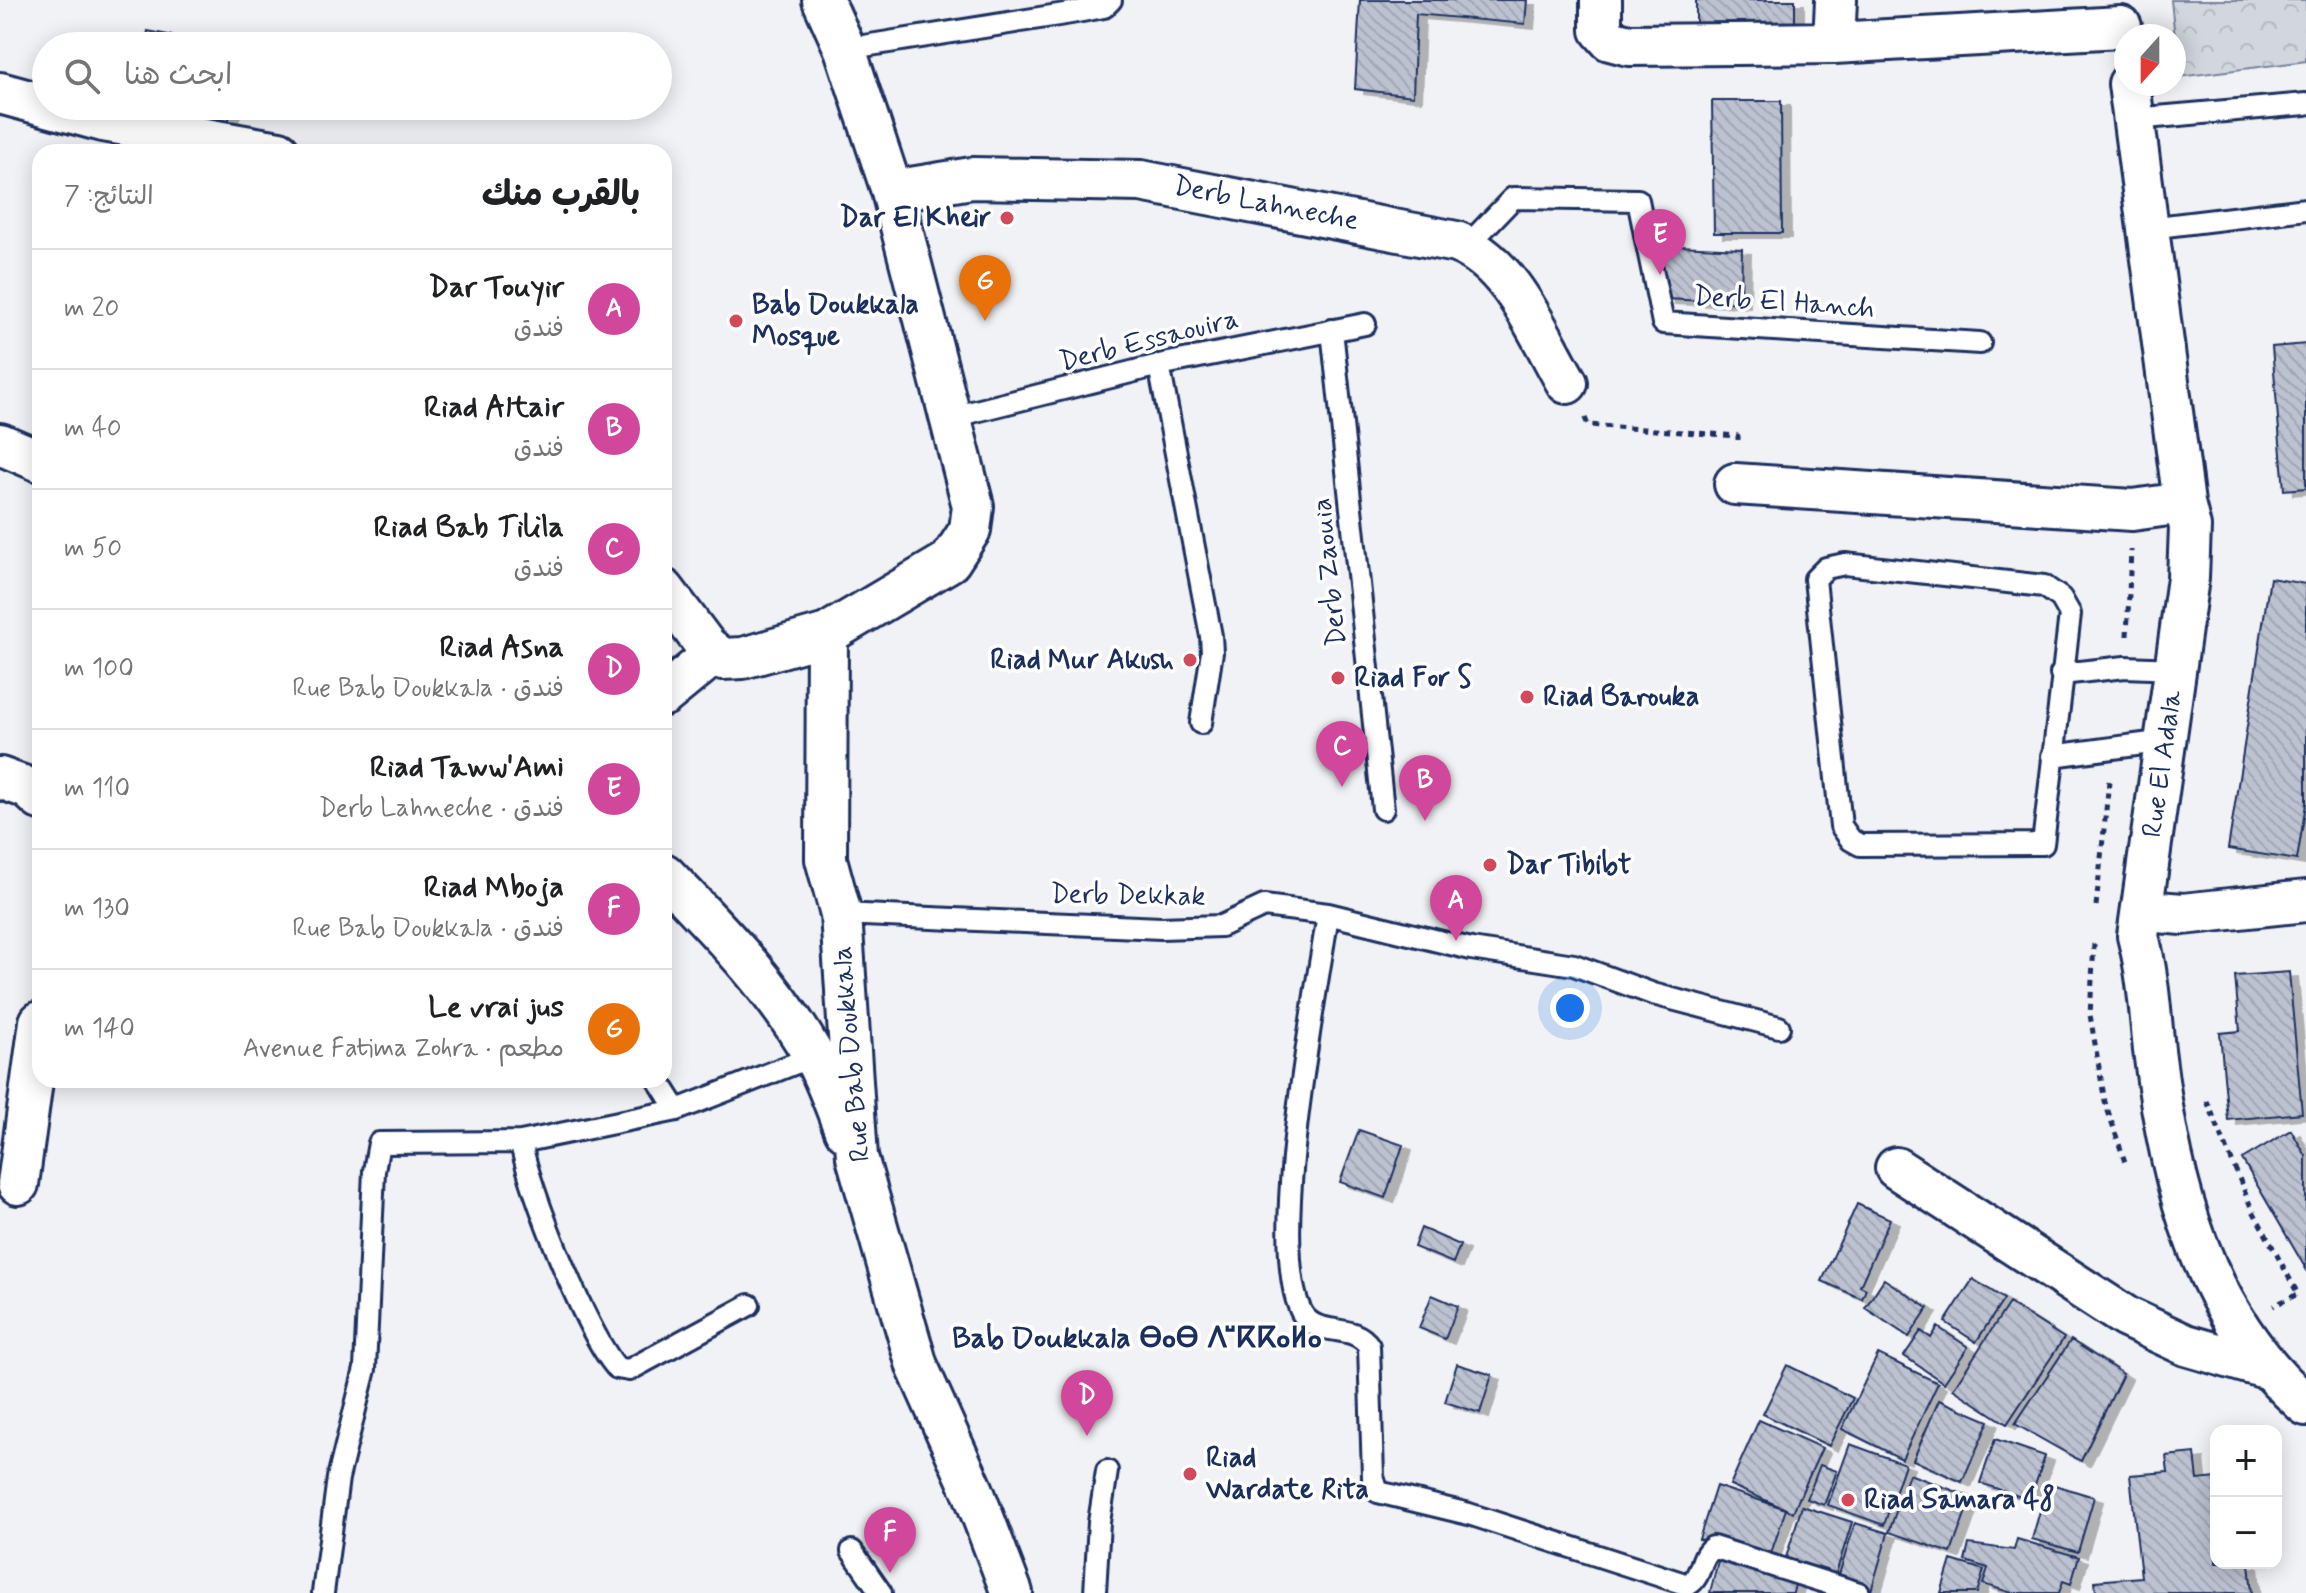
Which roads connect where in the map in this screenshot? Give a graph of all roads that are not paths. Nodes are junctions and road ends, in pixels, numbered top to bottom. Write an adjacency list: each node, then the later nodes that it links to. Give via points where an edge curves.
1 (823, 0): 7 (street)
2 (1111, 0): 7 (lane, via 1110,5 1093,9)
3 (1601, 0): 6 (street, via 1601,30 1617,43)
4 (1836, 0): 6 (street)
5 (2114, 29): 6 (street)
6 (1834, 43)
7 (845, 49): 14 (street)
8 (0, 93): 9 (street)
9 (32, 102)
10 (2132, 102): 11 (lane); 16 (street, Rue El Adala)
11 (2306, 104)
12 (99, 120): 13 (street)
13 (234, 144)
14 (892, 191): 17 (street, Derb Lahneche, via 972,178 1141,181); 23 (street)
15 (2306, 209): 16 (lane)
16 (2149, 228): 27 (street, Rue El Adala)
17 (1467, 246): 20 (lane, Derb El Hanch, via 1513,198 1638,200 1663,323); 22 (street, Derb Lahneche, via 1490,260 1508,283)
18 (1365, 324): 19 (lane, Derb Essaouira)
19 (1332, 330): 21 (lane, Derb Essaouira); 39 (lane, Derb Zaouia)
20 (1980, 343)
21 (1159, 365): 23 (lane, Derb Essaouira); 34 (lane, via 1211,636)
22 (1567, 383)
23 (948, 418): 29 (street, via 973,506 970,530 950,561)
24 (0, 444): 25 (street)
25 (32, 458)
26 (1735, 484): 27 (street, via 2132,510)
27 (2184, 503): 31 (street, Rue El Adala, via 2190,548)
28 (672, 600): 30 (street)
29 (827, 634): 30 (street, via 743,658); 43 (street, Rue Bab Doukkala, via 826,859)
30 (714, 654): 33 (street)
31 (2176, 669): 32 (lane, via 2125,667); 35 (street, Rue El Adala)
32 (2061, 674): 36 (lane); 36 (lane, via 2070,614 2061,598 2044,586 1845,564 1826,568 1815,579 1841,826 1851,840 1860,845 2043,844)
33 (672, 688)
34 (1201, 723)
35 (2166, 741): 36 (lane); 42 (street, Rue El Adala)
36 (2052, 756)
37 (0, 778): 38 (street)
38 (32, 792)
39 (1383, 809)
40 (672, 882): 46 (street, via 731,944)
41 (2306, 901): 42 (street, via 2183,914)
42 (2144, 911): 55 (street, Rue El Adala, via 2138,936 2180,1200 2220,1300)
43 (841, 914): 44 (lane, Derb Dekkak, via 1161,928 1221,926 1264,906); 51 (street, Rue Bab Doukkala)
44 (1328, 914): 45 (lane, Derb Dekkak, via 1471,949 1574,965 1653,994); 63 (lane, via 1294,1157 1290,1256 1303,1315 1311,1324 1355,1333 1369,1346 1373,1477 1378,1492 1469,1514 1688,1585 1713,1547)
45 (1779, 1027)
46 (814, 1056): 49 (lane); 51 (street)
47 (32, 1081): 53 (street)
48 (663, 1088): 49 (lane)
49 (677, 1110): 50 (lane)
50 (521, 1142): 54 (lane, via 530,1182 582,1303 617,1368 629,1370); 59 (lane, via 386,1141 375,1151 365,1369 338,1478)
51 (857, 1157): 61 (street, Rue Bab Doukkala, via 917,1366)
52 (1896, 1168): 55 (street, via 2126,1317 2186,1345)
53 (18, 1184)
54 (749, 1305)
55 (2269, 1369): 56 (street, Rue El Adala)
56 (2306, 1405)
57 (1107, 1471): 62 (lane)
58 (852, 1551): 60 (lane)
59 (323, 1593)
60 (881, 1593)
61 (1012, 1593)
62 (1095, 1593)
63 (1859, 1593)

